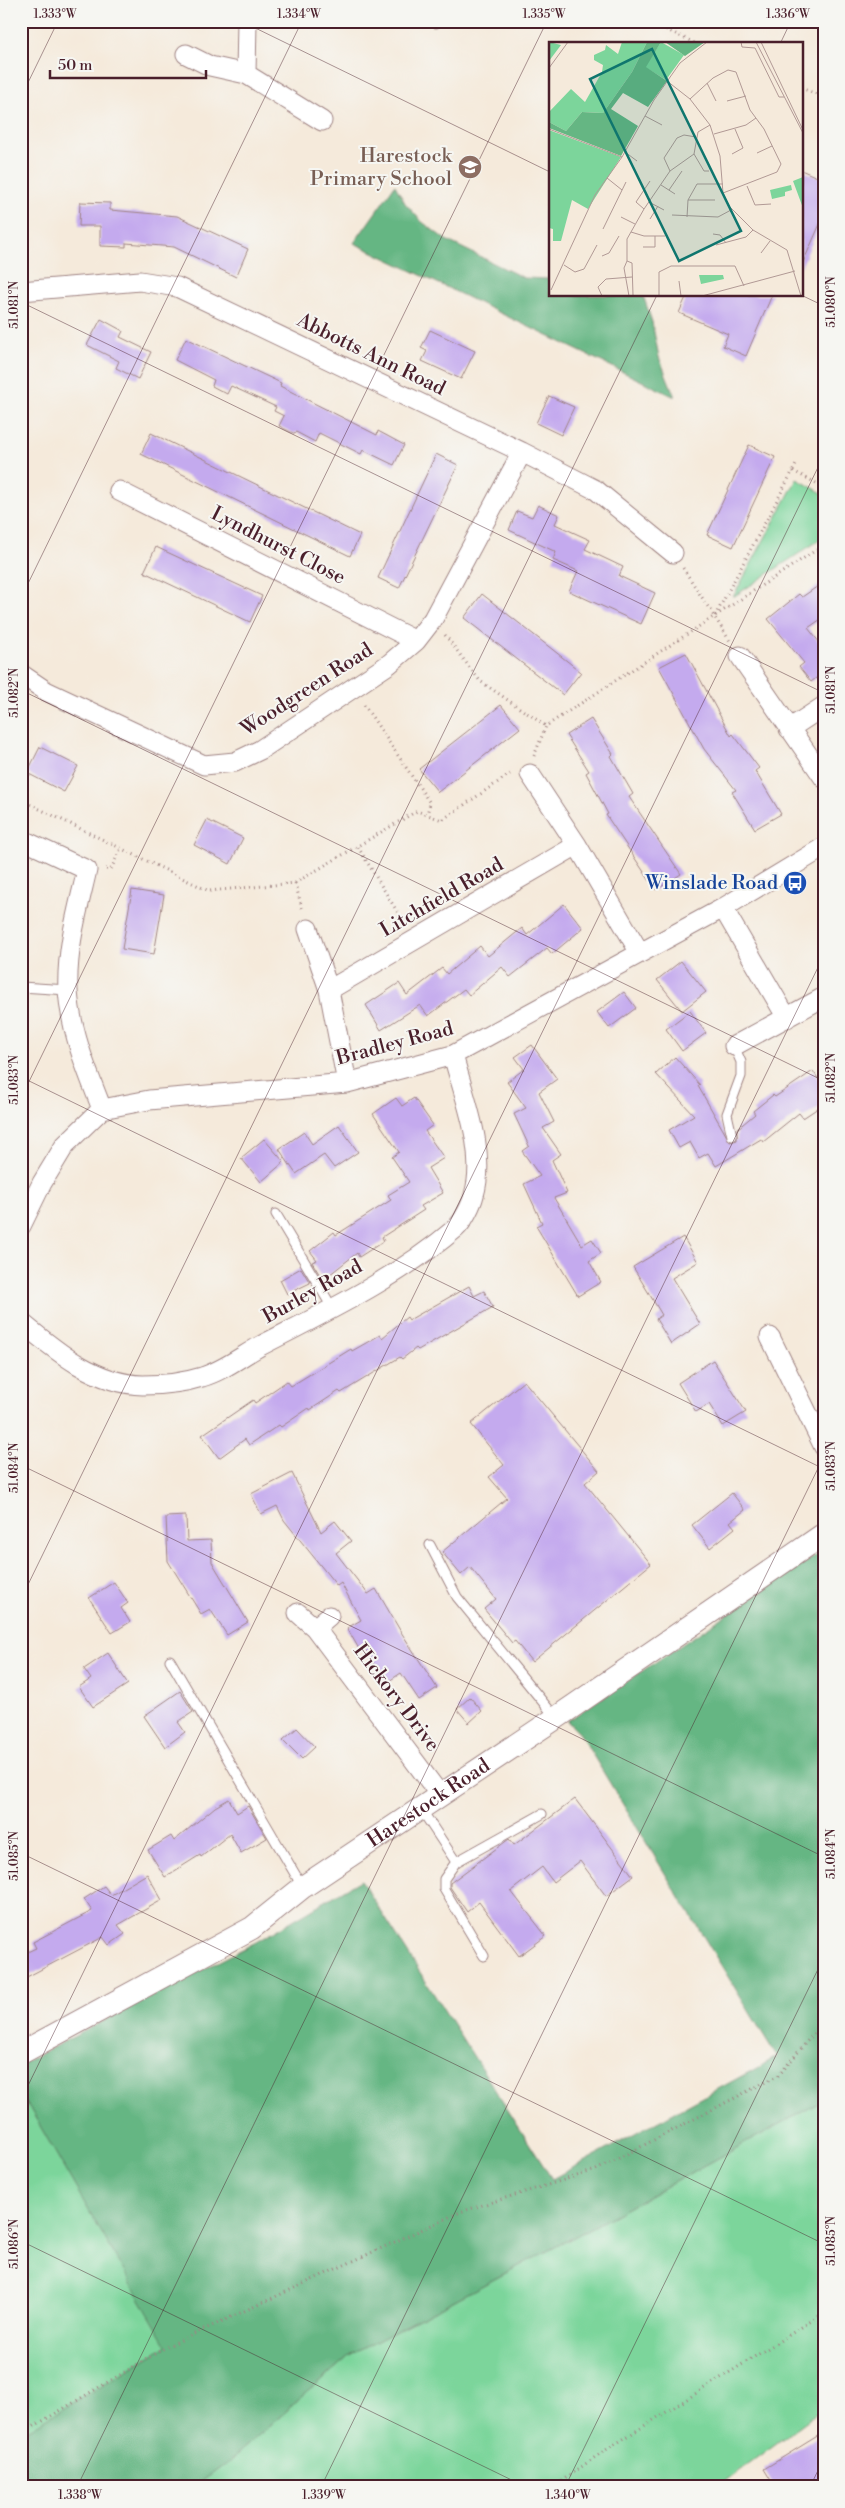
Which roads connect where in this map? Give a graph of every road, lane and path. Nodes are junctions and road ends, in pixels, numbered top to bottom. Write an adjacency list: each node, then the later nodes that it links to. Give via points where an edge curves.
1 (246, 21): 5 (street)
2 (648, 21): 3 (path)
3 (693, 42)
4 (186, 54): 5 (street, via 210,66)
5 (246, 74): 8 (street)
6 (802, 88): 7 (path)
7 (824, 97)
8 (322, 121)
9 (21, 292): 10 (street, Abbotts Ann Road, via 140,281 177,287)
10 (522, 452): 16 (street, Abbotts Ann Road, via 596,490); 18 (street, Woodgreen Road)
11 (798, 463): 12 (path)
12 (794, 471): 13 (path); 17 (path)
13 (824, 487)
14 (119, 491): 19 (street, Lyndhurst Close)
15 (824, 545): 17 (path)
16 (674, 553): 17 (path)
17 (714, 616): 20 (path); 24 (path)
18 (433, 619): 19 (street, Woodgreen Road); 24 (path, via 480,681)
19 (416, 641): 22 (street, Woodgreen Road)
20 (740, 656): 25 (street)
21 (21, 674): 22 (street, Woodgreen Road, via 46,691 204,765 235,762 260,750)
22 (354, 690): 29 (path, via 430,804)
23 (824, 706): 25 (street)
24 (546, 726): 26 (path)
25 (790, 728): 27 (street)
26 (526, 768): 29 (path, via 442,820); 31 (street)
27 (824, 778)
28 (21, 800): 34 (path, via 209,891)
29 (427, 814): 32 (path, via 417,811)
30 (23, 840): 40 (street, via 87,870 76,919)
31 (577, 845): 37 (street, Litchfield Road); 38 (street)
32 (358, 847): 34 (path); 37 (path)
33 (824, 847): 35 (street, Bradley Road)
34 (294, 883): 36 (path)
35 (723, 908): 38 (street, Bradley Road); 43 (street)
36 (308, 929): 41 (street)
37 (415, 940): 41 (street, Litchfield Road)
38 (640, 952): 45 (street, Bradley Road)
39 (21, 987): 40 (lane)
40 (68, 990): 47 (street, via 73,1027)
41 (329, 990): 46 (street)
42 (824, 997): 43 (street)
43 (786, 1018): 44 (street)
44 (734, 1046): 48 (lane, via 740,1062 740,1076 727,1114)
45 (453, 1055): 46 (street, Bradley Road); 51 (street, Burley Road, via 478,1151 474,1196 458,1226 416,1258)
46 (347, 1083): 47 (street, Bradley Road, via 149,1100)
47 (102, 1108): 50 (street, via 65,1145)
48 (732, 1136)
49 (276, 1214): 51 (lane)
50 (21, 1226)
51 (333, 1309): 52 (street, Burley Road, via 204,1377 171,1384 113,1380 78,1365)
52 (21, 1322)
53 (770, 1337): 54 (street)
54 (824, 1447)
55 (824, 1534): 59 (street, Harestock Road)
56 (430, 1545): 59 (lane, via 457,1597)
57 (298, 1614): 60 (street, Hickory Drive, via 322,1622)
58 (170, 1660): 64 (lane)
59 (556, 1718): 60 (street, Harestock Road)
60 (440, 1795): 61 (street, Harestock Road)
61 (421, 1809): 63 (lane); 64 (street, Harestock Road)
62 (542, 1814): 63 (lane)
63 (456, 1862): 65 (lane, via 444,1879 444,1890)
64 (303, 1887): 67 (street, Harestock Road, via 252,1928)
65 (484, 1956)
66 (824, 2020): 69 (path, via 780,2075 596,2170 460,2212 168,2346)
67 (21, 2053)
68 (824, 2312): 70 (path, via 601,2453)
69 (21, 2434)
70 (553, 2487)

